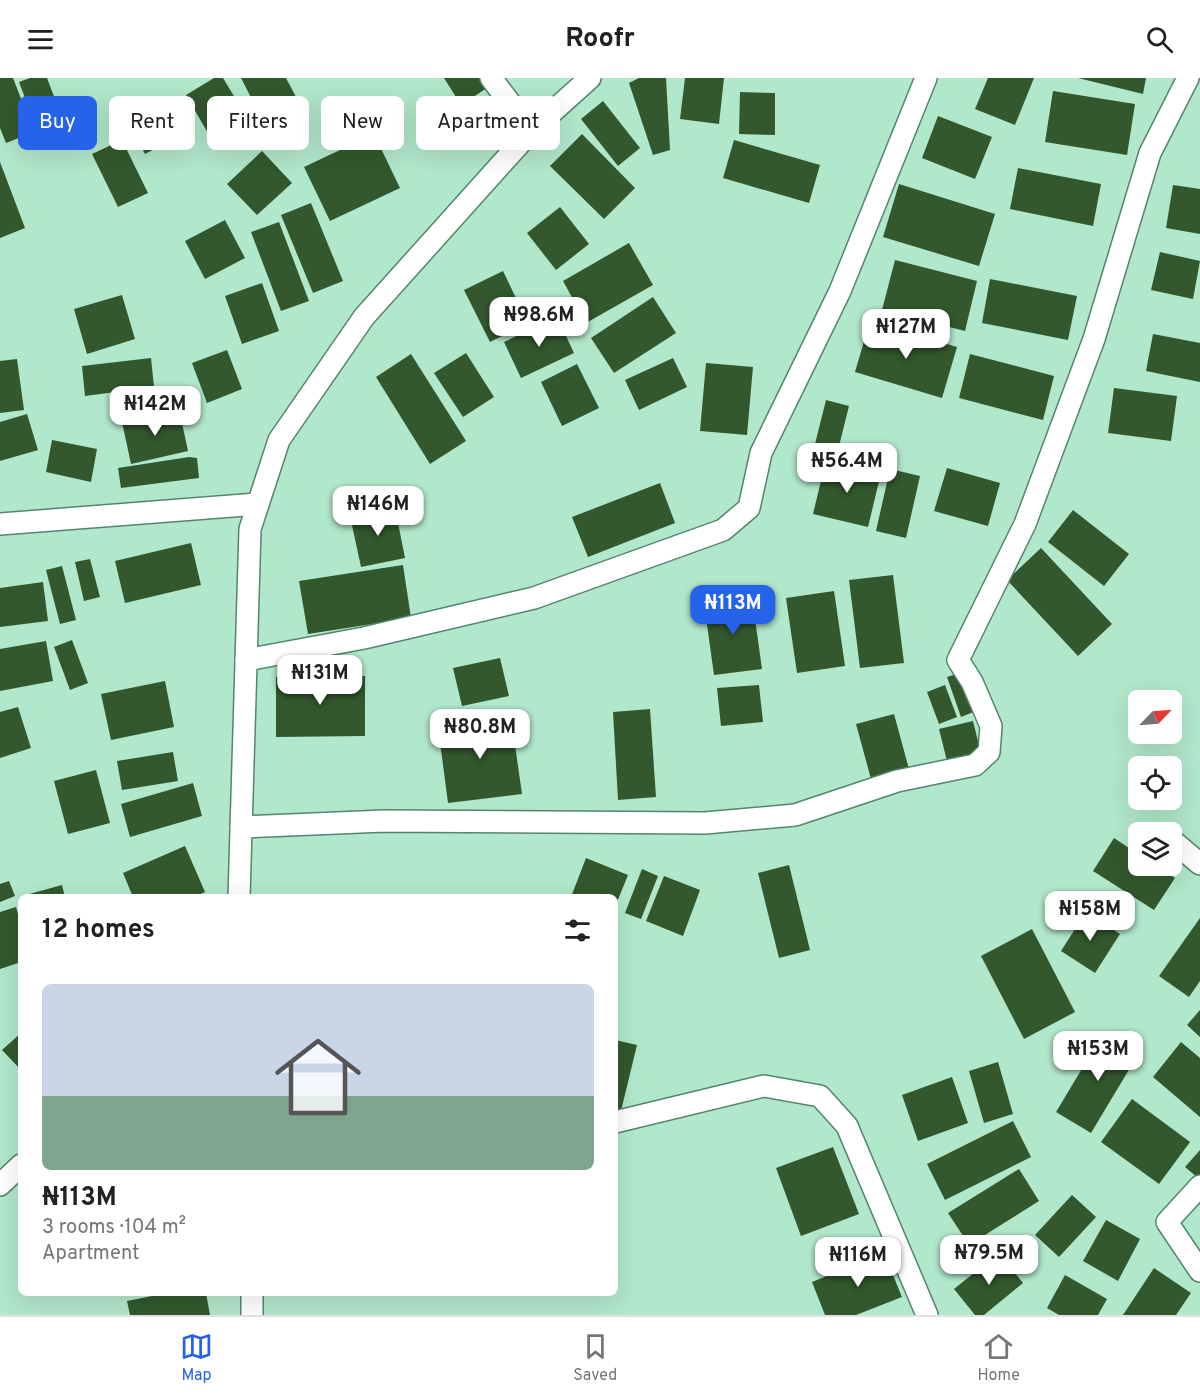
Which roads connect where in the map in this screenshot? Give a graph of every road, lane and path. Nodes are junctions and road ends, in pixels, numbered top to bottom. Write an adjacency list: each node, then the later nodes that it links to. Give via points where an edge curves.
1 (491, 78): 5 (street)
2 (590, 78): 6 (street)
3 (926, 78): 10 (street, via 840,291 760,453 749,508 723,530 534,598 364,638)
4 (1188, 78): 11 (street, via 1150,153 1094,339 1025,524 958,660 992,726 988,752 975,765 897,781 795,815 705,823 384,821)
5 (505, 96)
6 (560, 105)
7 (514, 150): 8 (street, via 364,317 279,440)
8 (258, 504): 9 (street); 10 (street, via 250,529)
9 (0, 524)
10 (246, 660): 11 (street)
11 (241, 827): 14 (street)
12 (1182, 849): 13 (street)
13 (1200, 864)
14 (239, 894)
15 (618, 1121): 22 (street, via 764,1086 820,1096 847,1126)
16 (18, 1168): 17 (street)
17 (0, 1185)
18 (1200, 1186): 19 (street, via 1167,1222)
19 (1200, 1271)
20 (252, 1296): 21 (street)
21 (252, 1315)
22 (927, 1315)

